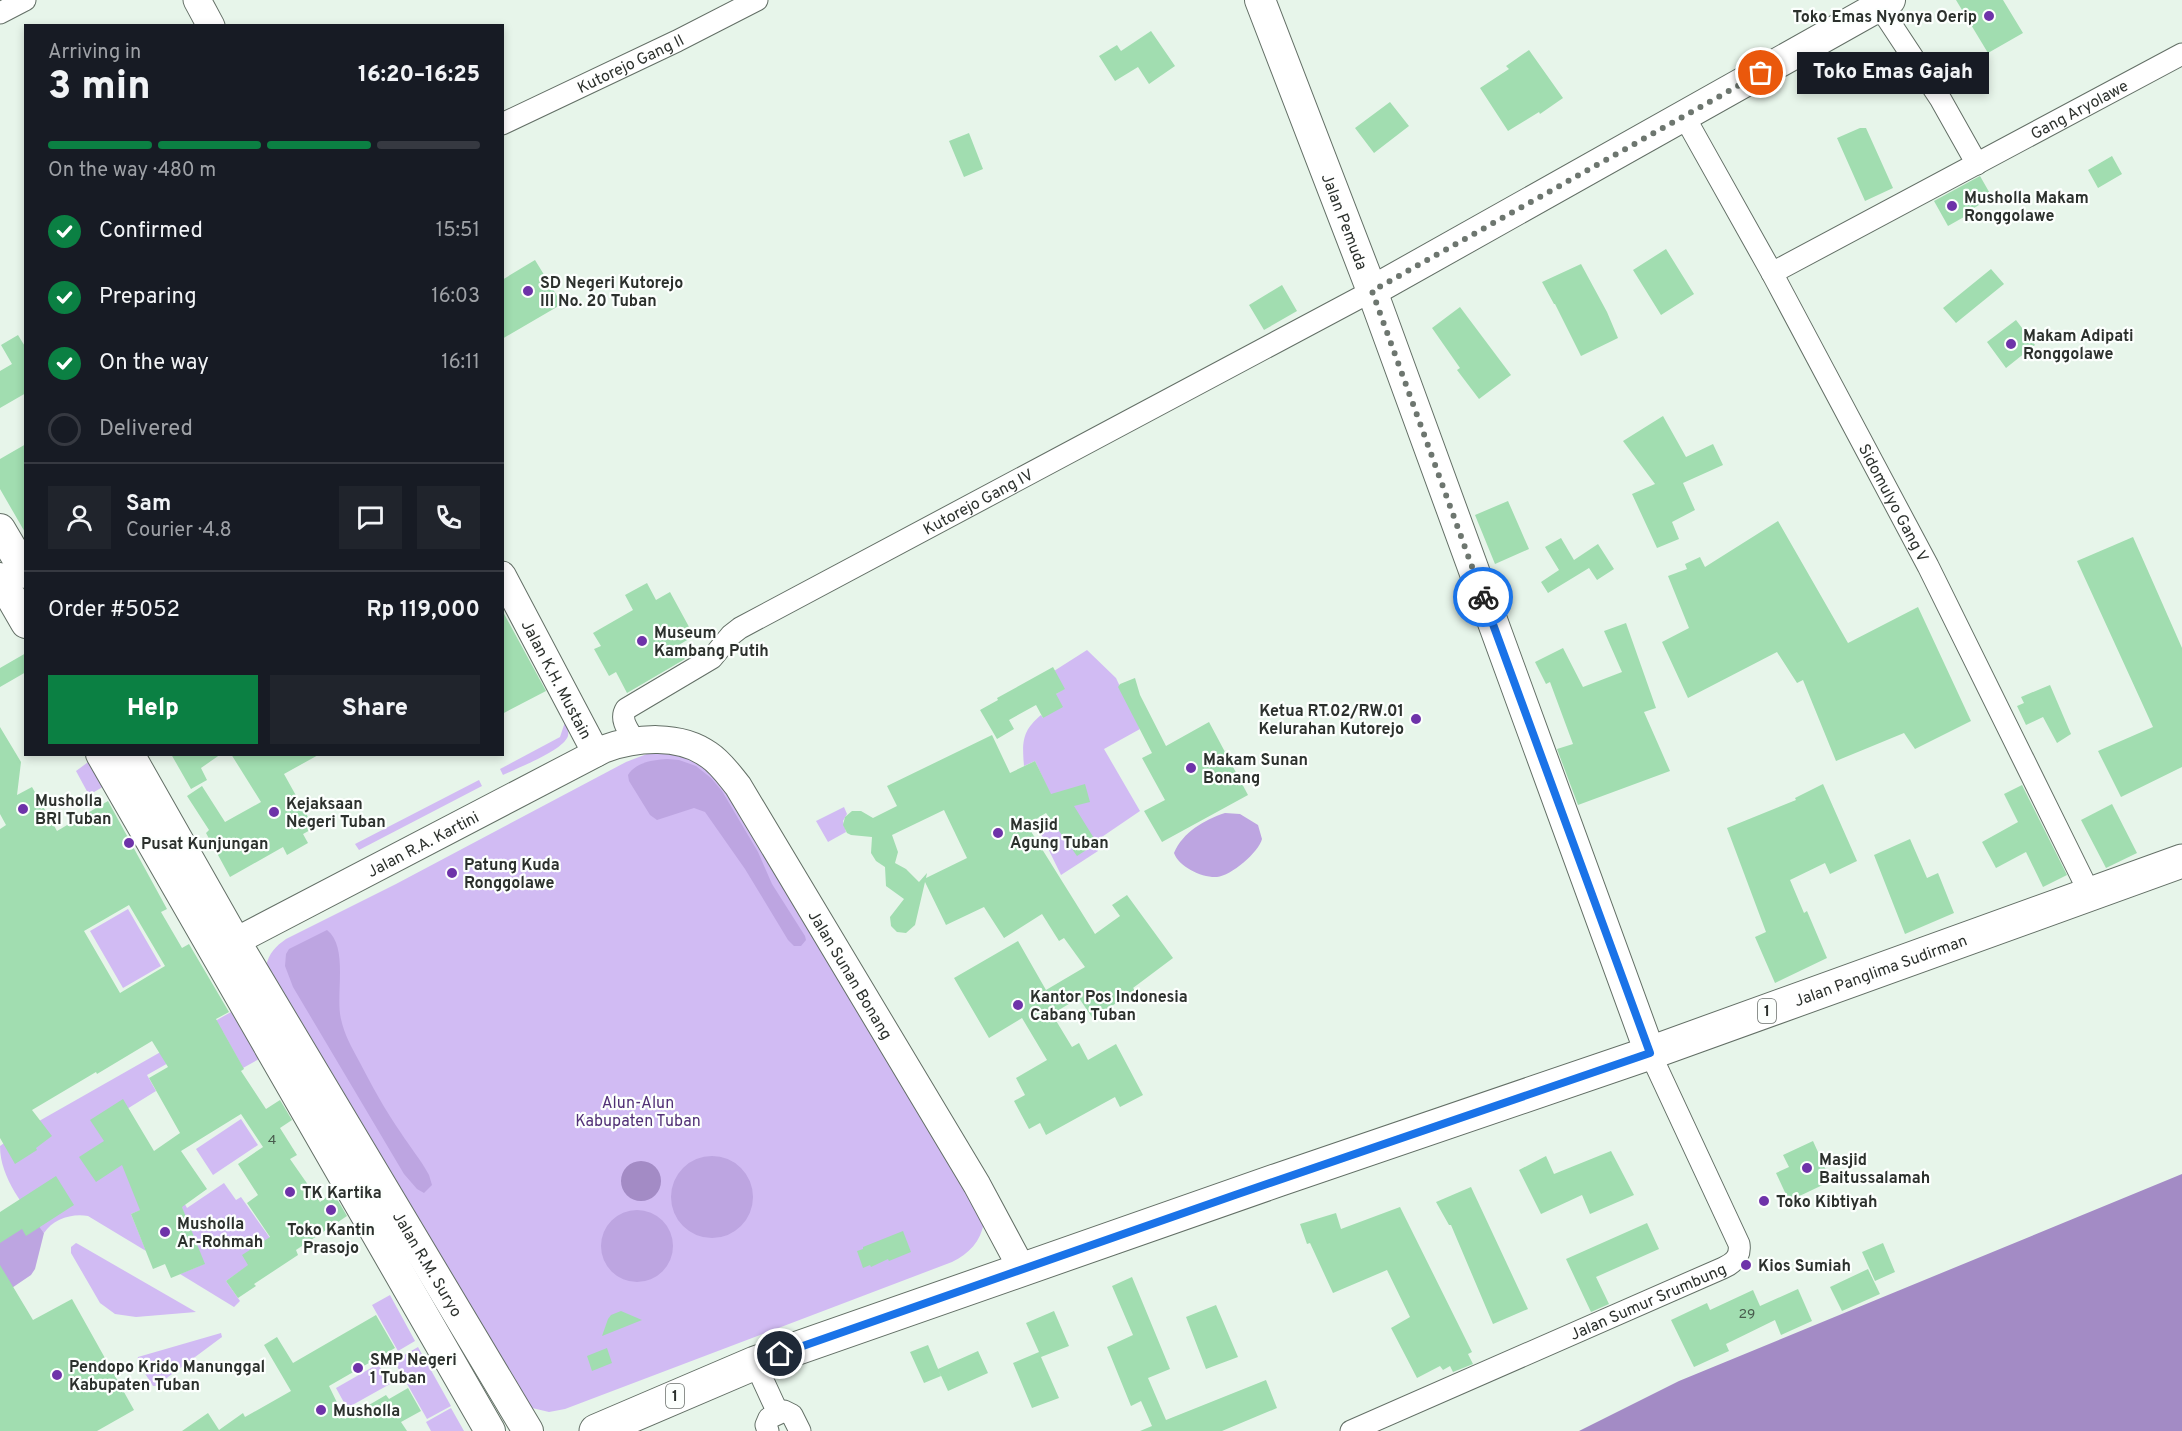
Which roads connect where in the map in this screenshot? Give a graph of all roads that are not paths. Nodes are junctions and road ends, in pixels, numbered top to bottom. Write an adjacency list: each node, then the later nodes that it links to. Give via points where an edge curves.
1 (25, 0): 6 (street)
2 (197, 0): 7 (street)
3 (757, 0): 10 (street, Kutorejo Gang II)
4 (1260, 0): 13 (main road, Jalan Pemuda)
5 (1885, 3): 9 (main road); 11 (street)
6 (0, 13)
7 (210, 24)
8 (2182, 54): 11 (street, Gang Aryolawe)
9 (1684, 116): 12 (street, Sidomulyo Gang V); 13 (main road)
10 (504, 123)
11 (1977, 164): 12 (street, Gang Aryolawe)
12 (1772, 273): 24 (street, Sidomulyo Gang V, via 1942,593)
13 (1372, 291): 19 (street, Kutorejo Gang IV, via 740,628 712,658 626,709 623,719); 26 (main road, Jalan Pemuda)
14 (0, 529): 15 (main road)
15 (24, 570)
16 (0, 578): 18 (main road)
17 (504, 579): 20 (street, Jalan K.H. Mustain)
18 (24, 620)
19 (635, 741): 20 (street, Jalan R.A. Kartini); 28 (street, Jalan Sunan Bonang, via 688,745 708,754 729,774 977,1185)
20 (596, 753): 25 (street, Jalan R.A. Kartini)
21 (102, 756): 25 (main road)
22 (130, 756): 25 (main road)
23 (2182, 861): 24 (highway, Jalan Panglima Sudirman / 1)
24 (2090, 894): 26 (highway, Jalan Panglima Sudirman / 1)
25 (224, 947): 27 (main road, Jalan R.M. Suryo)
26 (1650, 1053): 28 (highway, Jalan Panglima Sudirman / 1); 35 (street, Jalan Sumur Srumbung, via 1739,1244 1740,1253 1735,1261)
27 (390, 1229): 31 (main road, Jalan R.M. Suryo); 32 (main road, Jalan R.M. Suryo)
28 (1022, 1269): 29 (highway, Jalan Panglima Sudirman / 1)
29 (755, 1363): 30 (street); 33 (highway, Jalan Panglima Sudirman / 1)
30 (773, 1422): 34 (street, via 790,1412)
31 (524, 1430)
32 (490, 1431)
33 (596, 1431)
34 (800, 1431)
35 (1351, 1431)

